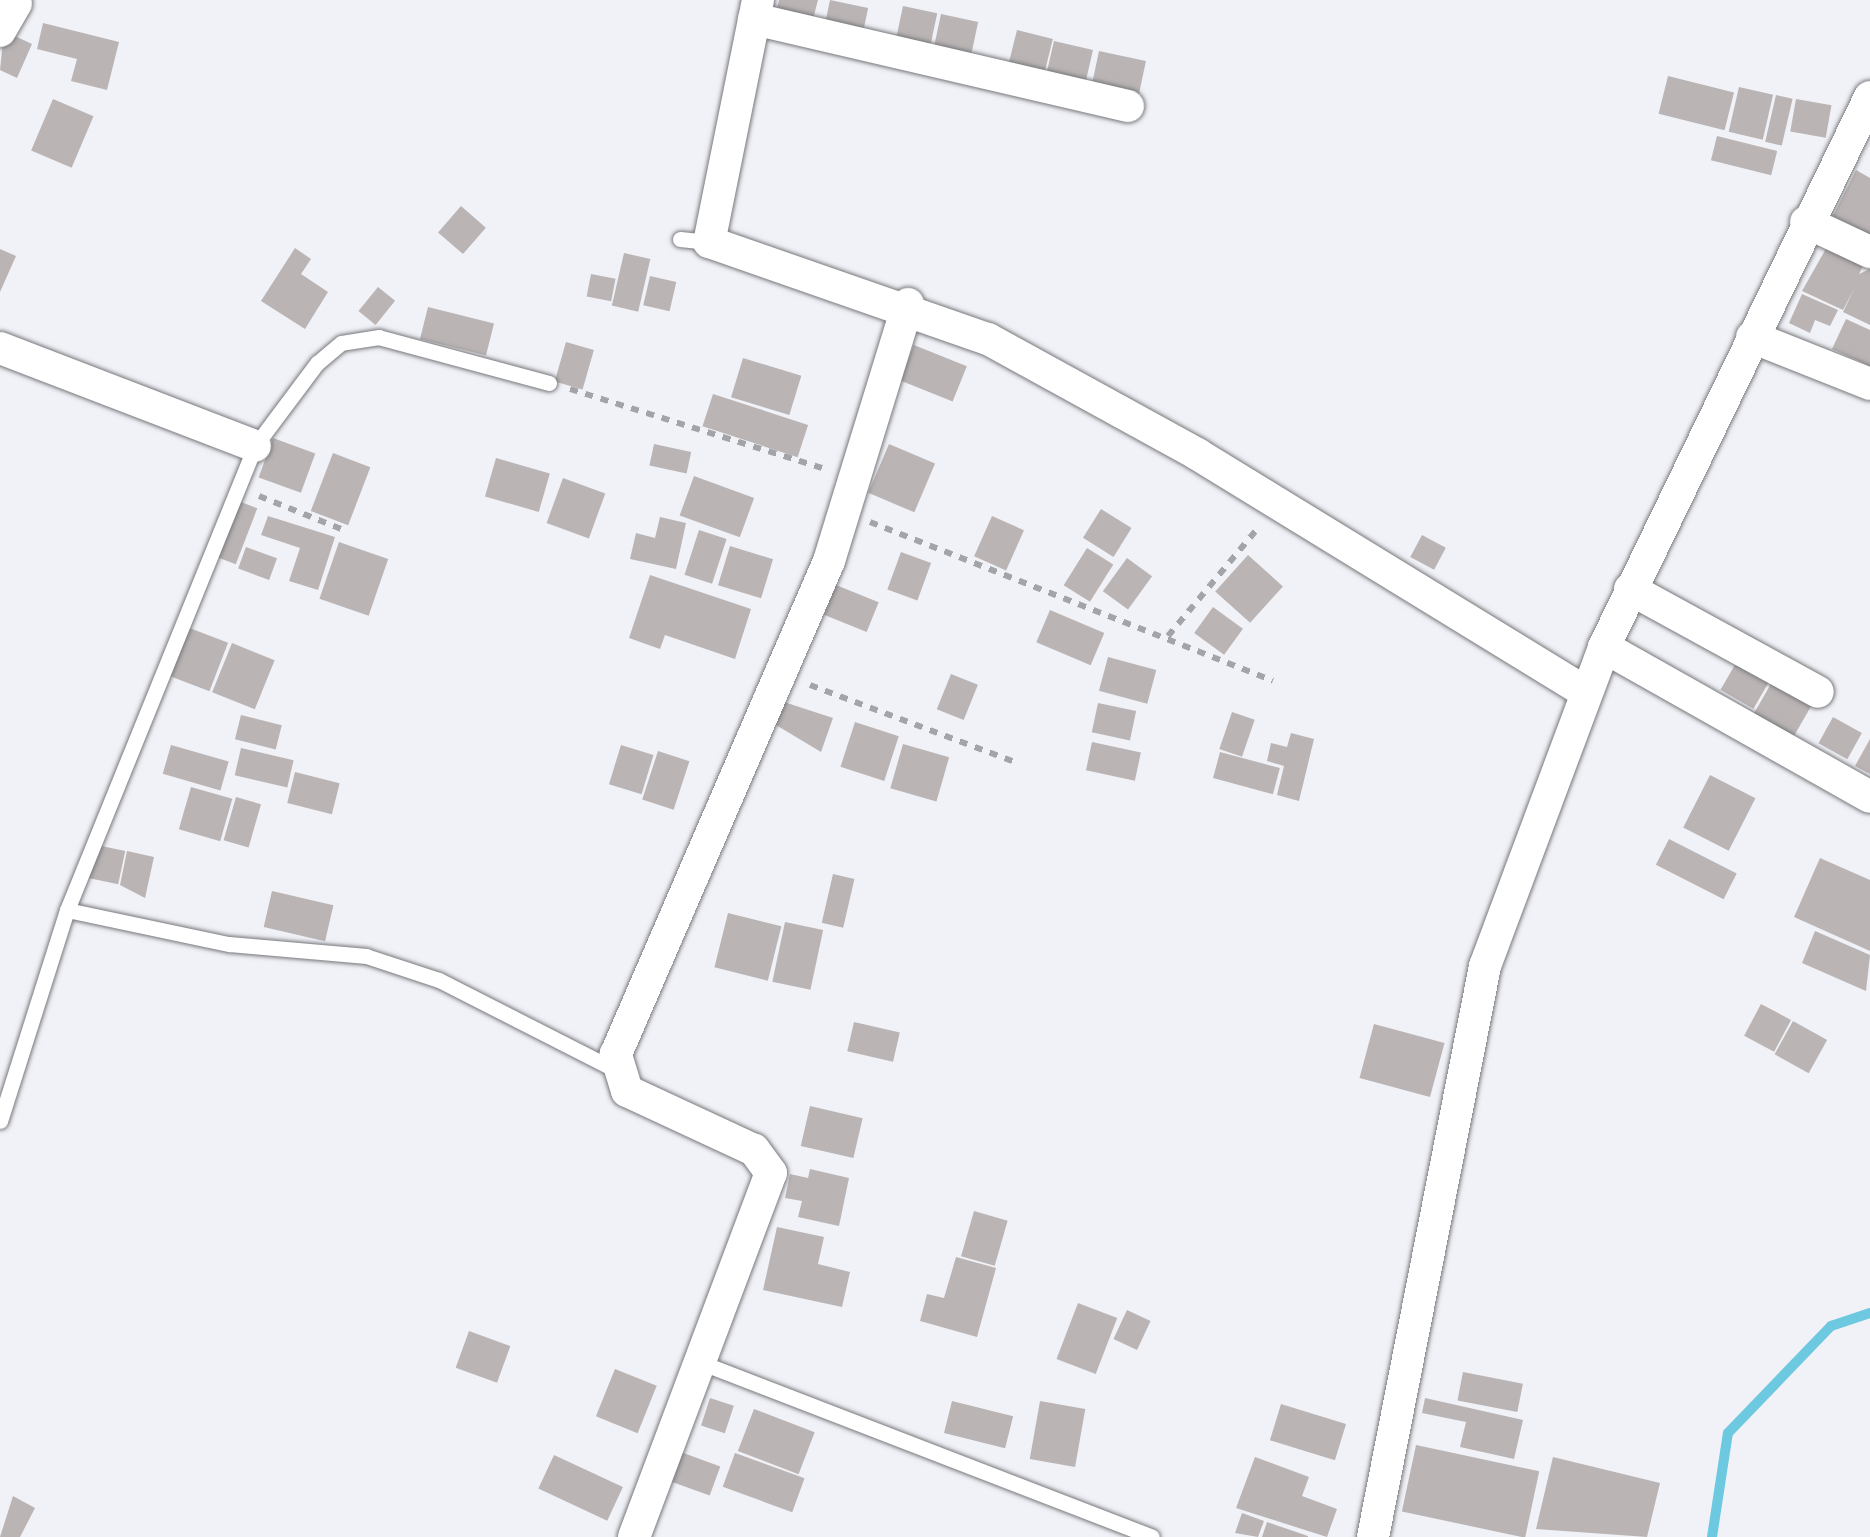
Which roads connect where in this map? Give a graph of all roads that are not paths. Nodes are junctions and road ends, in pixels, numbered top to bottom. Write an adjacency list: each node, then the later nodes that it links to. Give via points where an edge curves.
1 (756, 10): 3 (street); 6 (street, via 694,241)
2 (1869, 100): 4 (street)
3 (1128, 106)
4 (1806, 222): 5 (street); 7 (street)
5 (1870, 252)
6 (908, 304): 14 (street, via 988,339); 18 (street, via 846,512)
7 (1752, 337): 10 (street); 12 (street)
8 (0, 348): 11 (street)
9 (549, 383): 11 (lane, via 361,336 317,364)
10 (1870, 384)
11 (255, 446): 17 (lane)
12 (1630, 589): 13 (street); 15 (street)
13 (1604, 646): 14 (street); 16 (street)
14 (1586, 692): 23 (street, via 1486,966)
15 (1818, 692)
16 (1870, 797)
17 (67, 910): 18 (lane, via 229,944 366,956 439,980); 19 (lane)
18 (614, 1069): 20 (street, via 626,1092 767,1160 768,1189)
19 (0, 1121)
20 (702, 1363): 21 (street); 22 (lane)
21 (634, 1537)
22 (1152, 1537)
23 (1373, 1537)

